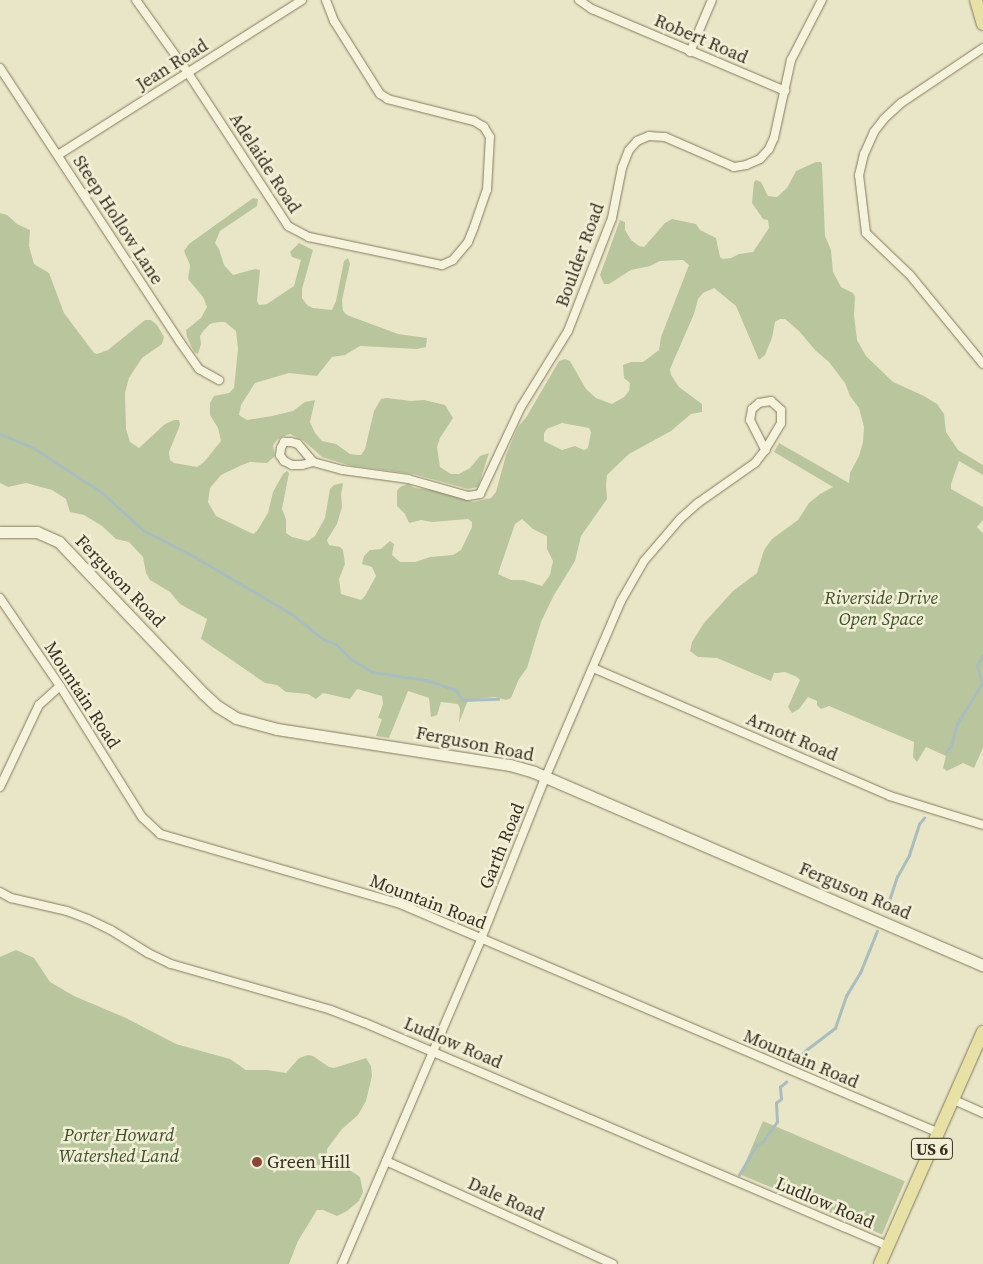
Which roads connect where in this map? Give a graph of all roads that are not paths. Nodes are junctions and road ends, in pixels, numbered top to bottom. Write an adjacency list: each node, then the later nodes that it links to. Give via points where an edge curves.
1 (136, 0): 12 (street, Adelaide Road)
2 (302, 0): 12 (street, Jean Road)
3 (326, 0): 12 (street, Adelaide Road, via 334,21 380,94 388,99 474,121 490,137 487,190 468,242 453,260 432,265 309,237 288,226)
4 (579, 0): 10 (street, Robert Road, via 592,9)
5 (712, 0): 10 (street)
6 (822, 0): 13 (street, Boulder Road, via 792,60)
7 (976, 0): 8 (main road)
8 (983, 24)
9 (983, 48): 15 (street, via 901,103 884,119 864,154 859,175 866,233 910,275)
10 (690, 52): 13 (street, Robert Road)
11 (0, 68): 14 (street, Steep Hollow Lane)
12 (188, 73): 14 (street, Jean Road)
13 (785, 91): 18 (street, Boulder Road, via 769,149 760,159 746,165 734,167 724,164 664,137 649,136 637,141 629,150 612,218 568,331 521,407 480,494 468,496 408,479 343,470)
14 (58, 156): 16 (street, Steep Hollow Lane, via 199,368)
15 (983, 364)
16 (219, 380)
17 (765, 450): 17 (street, Garth Road, via 781,423 781,410 771,401 759,403 752,409 750,420); 21 (street, Garth Road, via 755,463 680,519 654,549 621,601)
18 (313, 462)
19 (0, 532): 23 (street, Ferguson Road, via 37,532 59,542 204,694 236,718 277,729 510,765)
20 (0, 598): 22 (street, Mountain Road)
21 (593, 668): 23 (street, Garth Road); 25 (street, Arnott Road, via 890,796)
22 (60, 686): 24 (street, via 39,705); 27 (street, Mountain Road, via 142,817 160,834 398,903)
23 (546, 776): 27 (street, Garth Road); 28 (street, Ferguson Road)
24 (0, 787)
25 (983, 825)
26 (0, 892): 30 (street, Ludlow Road, via 88,919 172,964 331,1010)
27 (482, 939): 30 (street, Garth Road); 33 (street, Mountain Road)
28 (983, 965)
29 (983, 1032): 31 (main road, US 6)
30 (433, 1051): 34 (street, Garth Road); 35 (street, Ludlow Road)
31 (954, 1100): 32 (street); 33 (main road, US 6)
32 (983, 1114)
33 (939, 1133): 35 (main road, US 6)
34 (386, 1161): 36 (street, Garth Road); 37 (street, Dale Road)
35 (888, 1246): 38 (main road, US 6)
36 (342, 1264)
37 (613, 1264)
38 (880, 1264)

